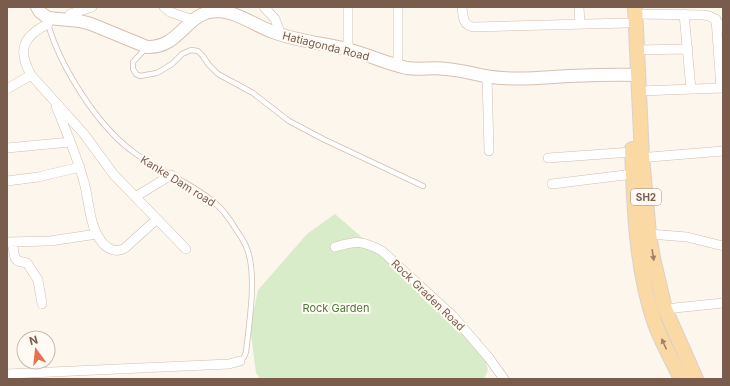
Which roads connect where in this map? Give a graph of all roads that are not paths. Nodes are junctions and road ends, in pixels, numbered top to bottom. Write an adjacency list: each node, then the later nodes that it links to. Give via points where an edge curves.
1 (37, 7): 14 (street)
2 (92, 7): 9 (street)
3 (164, 7): 13 (street, via 170,12)
4 (264, 7): 17 (street, via 275,19)
5 (348, 7): 19 (street)
6 (398, 7): 22 (street)
7 (462, 7): 15 (street, via 463,20 469,26)
8 (579, 7): 15 (street)
9 (70, 13): 14 (street); 18 (street)
10 (631, 13): 11 (street); 15 (street); 21 (main road, SH2); 24 (main road, SH2)
11 (684, 14): 12 (street, via 704,14); 20 (street)
12 (716, 19): 16 (street); 26 (street)
13 (193, 20): 17 (street, Hatiagonda Road, via 208,13 226,12); 18 (street, Hatiagonda Road, via 169,43)
14 (48, 21): 23 (street, via 29,36 25,44 24,63); 38 (lane, Kanke Dam road, via 70,74 103,122 131,151)
15 (580, 24)
16 (723, 28)
17 (281, 35): 19 (street, Hatiagonda Road)
18 (147, 47): 42 (lane, via 133,62 136,74 140,76 157,73 182,54 191,50 198,51 218,74 253,93 289,122)
19 (348, 49): 22 (street, Hatiagonda Road)
20 (688, 49): 21 (street); 28 (street)
21 (637, 50): 24 (main road, SH2)
22 (398, 66): 25 (street, Hatiagonda Road, via 419,69 445,68)
23 (31, 75): 27 (street); 30 (street)
24 (634, 75): 25 (street, Hatiagonda Road, via 520,79); 29 (main road, SH2); 35 (main road, SH2)
25 (487, 76): 33 (street)
26 (722, 88): 28 (street)
27 (7, 89)
28 (691, 90): 29 (street)
29 (639, 91): 35 (main road, SH2)
30 (54, 101): 31 (street); 43 (street)
31 (70, 142): 32 (street); 37 (street)
32 (7, 148)
33 (489, 151)
34 (723, 151): 35 (street)
35 (635, 156): 36 (street); 39 (main road, SH2); 46 (main road, SH2)
36 (548, 158)
37 (80, 167): 40 (street); 45 (street)
38 (171, 174): 43 (street); 54 (lane, Kanke Dam road, via 223,211 249,254 252,266 249,319 246,352)
39 (633, 174): 41 (street); 57 (main road, SH2, one-way to 39, via 654,321 648,299 638,236)
40 (7, 181)
41 (552, 184)
42 (423, 186)
43 (135, 197): 44 (street)
44 (157, 219): 45 (street, via 120,251 108,248); 50 (street)
45 (97, 234): 47 (street)
46 (649, 234): 48 (street, via 686,237); 53 (main road, SH2, one-way to 53)
47 (10, 242): 52 (street, via 15,258 27,263 38,280)
48 (723, 246)
49 (335, 247): 56 (street, Rock Graden Road, via 351,242 368,243 382,251 453,316)
50 (186, 249)
51 (723, 303): 53 (street)
52 (42, 304)
53 (665, 308): 58 (main road, SH2)
54 (240, 361): 55 (street, Kanke Dam road, via 229,364)
55 (7, 374)
56 (504, 379)
57 (681, 379)
58 (696, 379)

